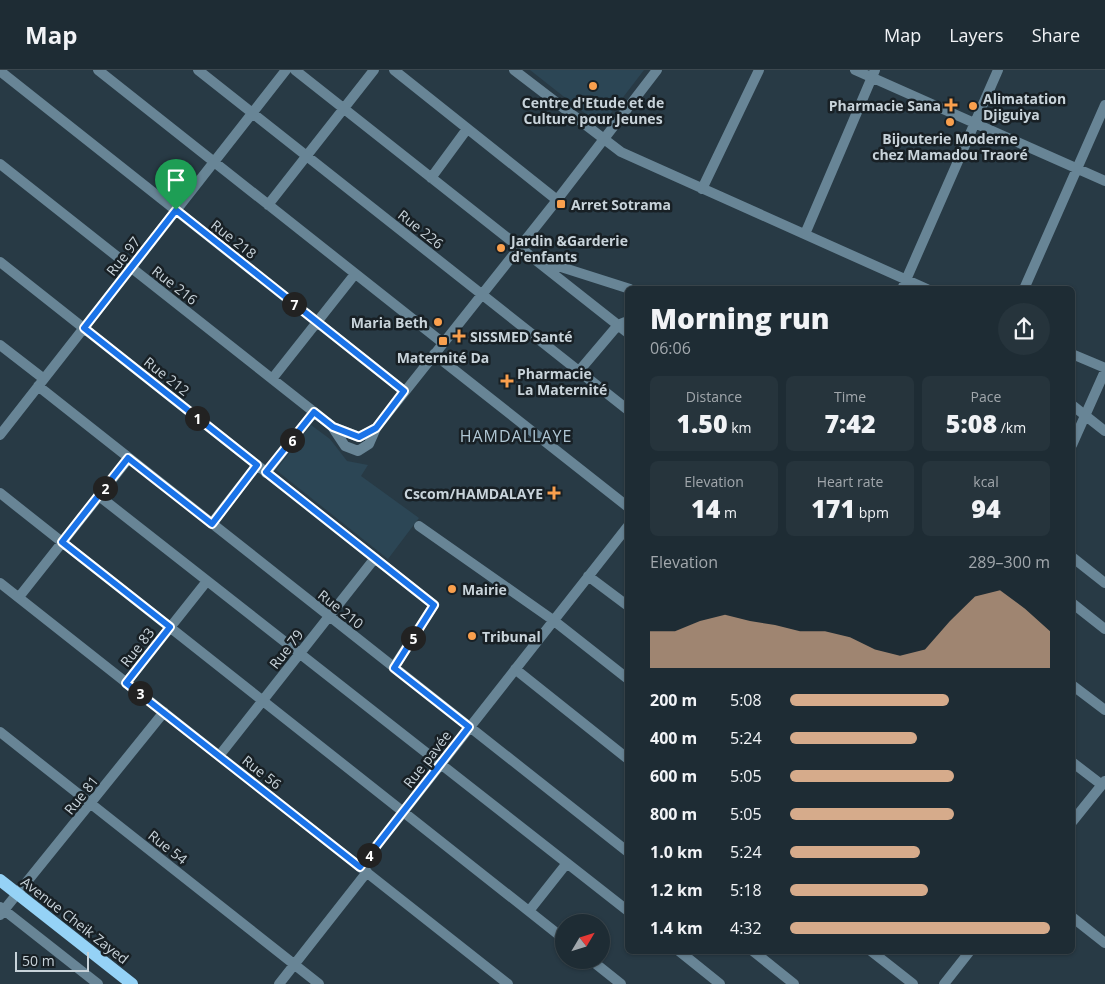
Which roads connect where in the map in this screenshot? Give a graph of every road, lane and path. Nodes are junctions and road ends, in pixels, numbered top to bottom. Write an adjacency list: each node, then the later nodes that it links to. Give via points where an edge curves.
1 (98, 70): 21 (street)
2 (198, 70): 16 (street, Rue 226)
3 (286, 70): 16 (street, Rue 97)
4 (295, 70): 15 (street)
5 (374, 70): 15 (street)
6 (394, 70): 18 (street)
7 (514, 70): 19 (street)
8 (657, 70): 19 (street)
9 (759, 70): 26 (street)
10 (855, 70): 12 (street)
11 (998, 70): 17 (street)
12 (873, 74): 17 (street); 30 (street)
13 (4, 75): 29 (street, Rue 218)
14 (1105, 105): 23 (street)
15 (344, 108): 20 (street); 24 (street)
16 (252, 113): 20 (street, Rue 226); 21 (street, Rue 97)
17 (974, 123): 23 (street); 36 (street)
18 (468, 129): 24 (street); 27 (street)
19 (604, 140): 26 (street, via 621,152); 27 (street)
20 (306, 156): 28 (street); 39 (street, Rue 226)
21 (214, 162): 28 (street); 29 (street, Rue 97)
22 (0, 164): 34 (street, Rue 216)
23 (1077, 169): 25 (street); 37 (street)
24 (431, 178): 31 (street)
25 (1105, 182)
26 (702, 189): 30 (street)
27 (557, 200): 31 (street)
28 (268, 205): 35 (street)
29 (176, 210): 34 (street, Rue 97); 40 (street, Rue 218)
30 (805, 234): 36 (street)
31 (519, 247): 32 (street); 39 (street)
32 (531, 257): 38 (street); 41 (street)
33 (0, 262): 42 (street, Rue 212)
34 (131, 268): 42 (street, Rue 97); 49 (street, Rue 216)
35 (355, 274): 40 (street); 43 (street)
36 (904, 284)
37 (1025, 286)
38 (625, 287)
39 (482, 294): 43 (street); 48 (street, Rue 226)
40 (317, 322): 49 (street); 51 (street, Rue 218)
41 (622, 323): 48 (street)
42 (84, 328): 50 (street, Rue 97); 60 (street, Rue 212)
43 (443, 343): 45 (street)
44 (0, 345): 50 (street, Rue 210)
45 (434, 354): 51 (street); 64 (street)
46 (1075, 355): 47 (street)
47 (1105, 370): 55 (street)
48 (579, 372): 52 (street, Rue 226)
49 (272, 379): 54 (street, Rue 216)
50 (41, 383): 56 (street, Rue 97); 59 (street, Rue 210)
51 (404, 391): 54 (street, Rue 216, via 376,428 359,437 333,427)
52 (625, 408)
53 (1075, 408): 55 (street)
54 (314, 412): 61 (street)
55 (1085, 416): 57 (street); 58 (street)
56 (2, 429)
57 (1105, 431)
58 (1075, 438)
59 (128, 458): 63 (street); 65 (street, Rue 210)
60 (257, 465): 61 (street, Rue 212); 65 (street)
61 (266, 472): 69 (street, Rue 212)
62 (0, 493): 68 (street)
63 (99, 496): 68 (street); 72 (street)
64 (625, 505)
65 (212, 524): 78 (street, Rue 210)
66 (419, 526): 79 (street)
67 (625, 530): 71 (street, Rue pavée)
68 (62, 542): 75 (street); 80 (street)
69 (374, 558): 78 (street, Rue 79); 83 (street, Rue 212, via 434,605)
70 (1075, 559): 74 (street)
71 (588, 576): 76 (street); 79 (street, Rue pavée)
72 (207, 581): 80 (street, Rue 83); 82 (street)
73 (0, 582): 75 (street, Rue 56)
74 (1105, 583)
75 (19, 598): 86 (street, Rue 56)
76 (625, 604)
77 (1075, 605): 81 (street)
78 (329, 616): 82 (street, Rue 79); 83 (street, Rue 210)
79 (553, 620): 84 (street, Rue pavée); 85 (street)
80 (170, 627): 86 (street, Rue 83); 88 (street)
81 (1105, 629)
82 (300, 654): 88 (street, Rue 79); 95 (street)
83 (394, 668): 91 (street, Rue 210)
84 (515, 669): 91 (street, Rue pavée); 94 (street)
85 (625, 677)
86 (126, 683): 90 (street, Rue 56)
87 (1075, 687): 89 (street)
88 (263, 701): 93 (street, Rue 79); 99 (street)
89 (1105, 710)
90 (164, 712): 93 (street, Rue 56); 98 (street, Rue 81)
91 (469, 727): 95 (street, Rue pavée); 101 (street, Rue 210)
92 (0, 732): 98 (street, Rue 54)
93 (219, 756): 103 (street, Rue 56)
94 (625, 757)
95 (440, 764): 99 (street, Rue pavée); 102 (street)
96 (1075, 764): 97 (street)
97 (1103, 783): 100 (street)
98 (91, 804): 105 (street, Rue 81); 116 (street, Rue 54)
99 (403, 812): 103 (street, Rue pavée); 108 (street)
100 (1075, 818)
101 (625, 850)
102 (567, 864): 106 (street); 108 (street)
103 (363, 870): 116 (street, Rue pavée); 123 (street, Rue 56)
104 (0, 880): 105 (main road, Avenue Cheik Zayed)
105 (17, 893): 107 (street, Rue 81); 120 (main road, Avenue Cheik Zayed)
106 (625, 909)
107 (1, 911): 119 (street)
108 (529, 912): 110 (street)
109 (1075, 919): 111 (street)
110 (555, 932)
111 (1105, 943)
112 (683, 954): 124 (street)
113 (757, 954): 125 (street)
114 (875, 954): 126 (street)
115 (968, 954): 127 (street)
116 (294, 964): 121 (street, Rue pavée); 122 (street, Rue 54)
117 (601, 969): 118 (street)
118 (615, 982)
119 (98, 984)
120 (132, 984)
121 (279, 984)
122 (319, 984)
123 (508, 984)
124 (720, 984)
125 (794, 984)
126 (913, 984)
127 (944, 984)

